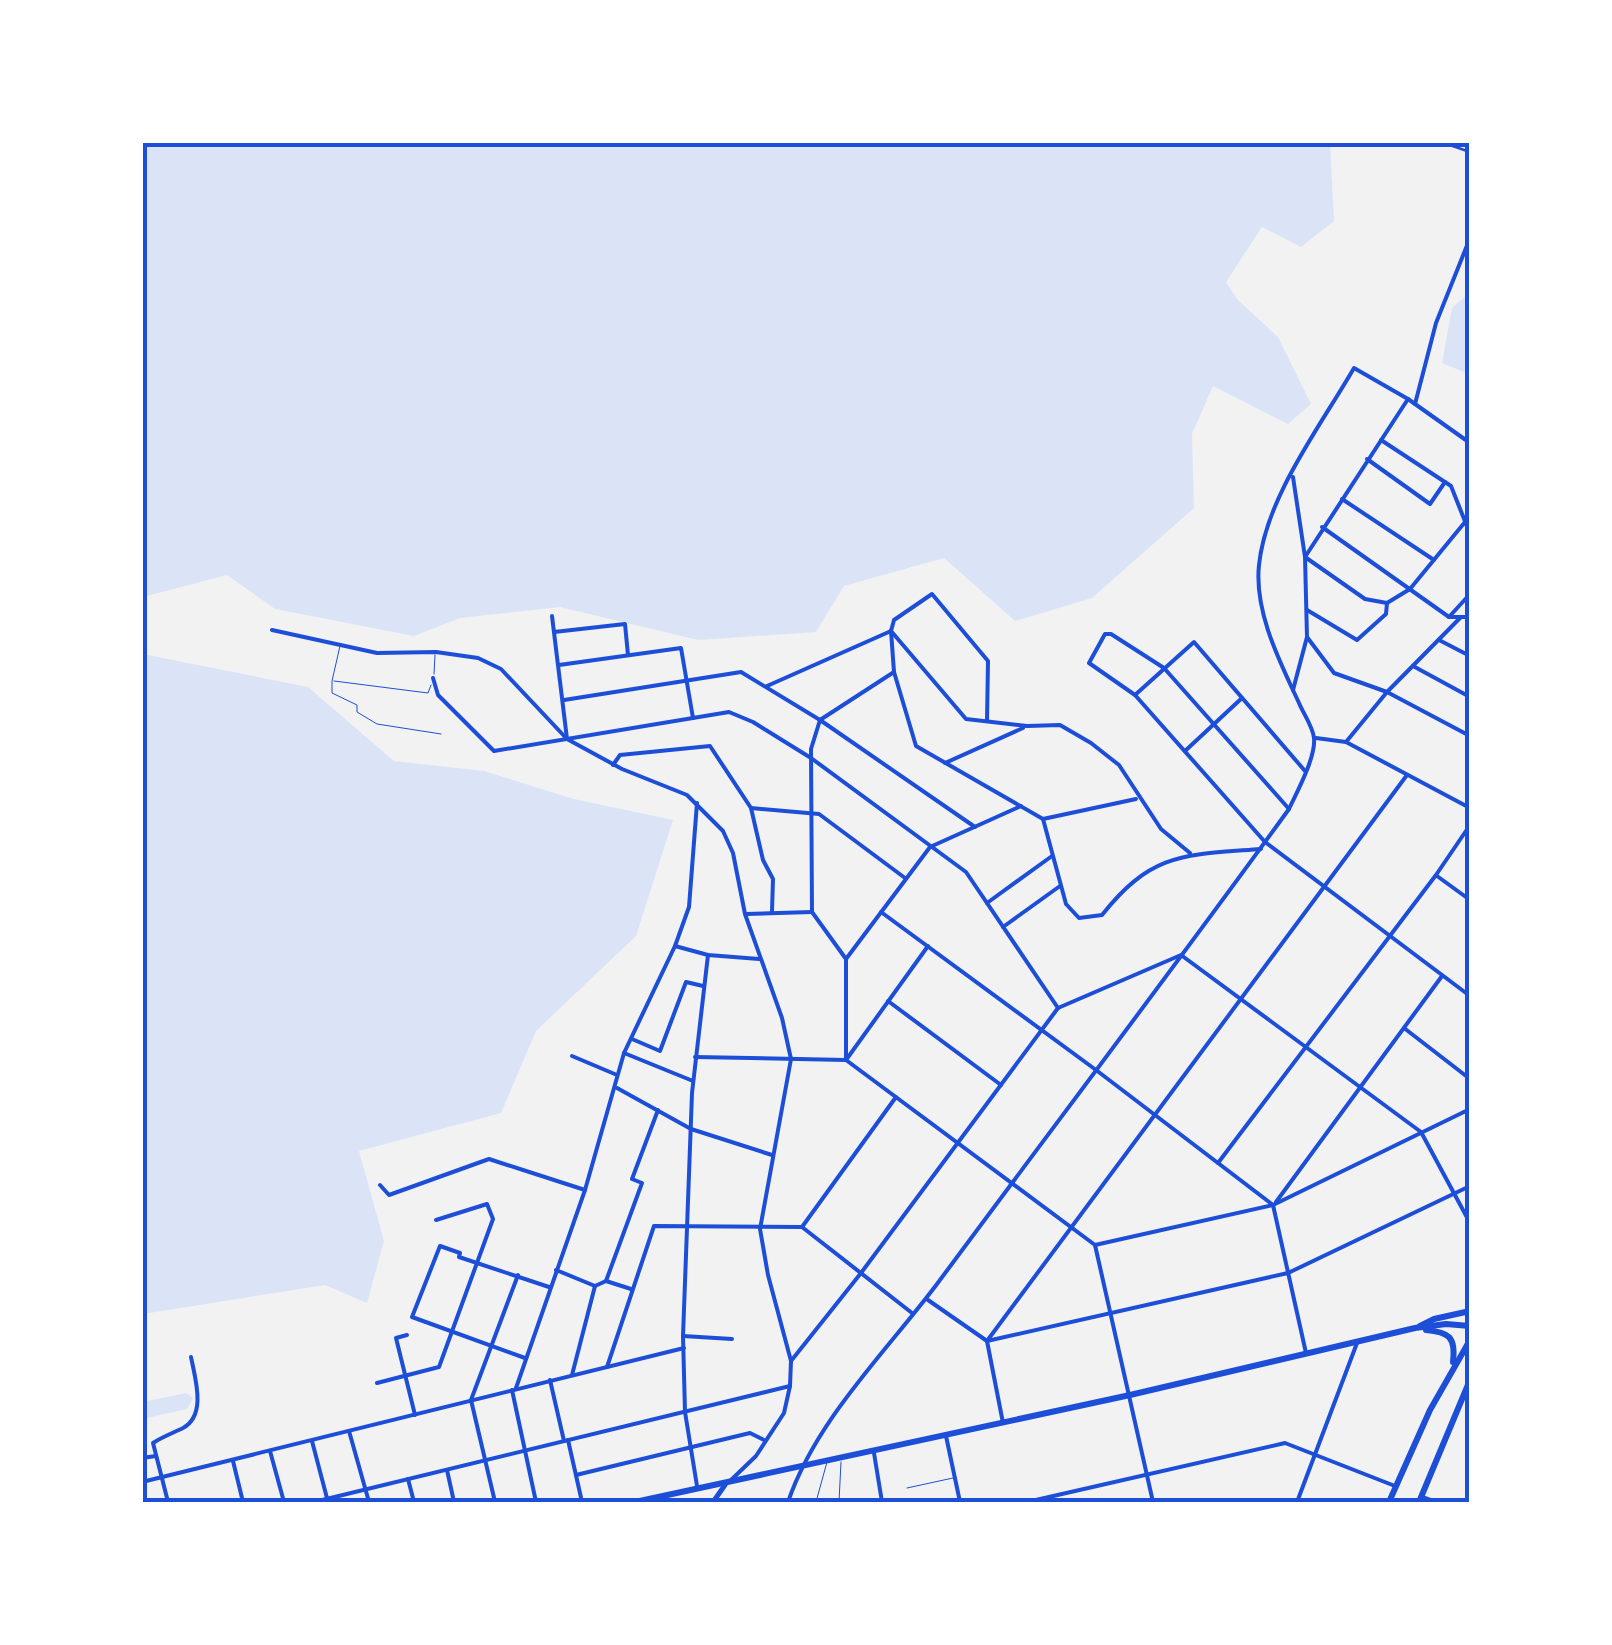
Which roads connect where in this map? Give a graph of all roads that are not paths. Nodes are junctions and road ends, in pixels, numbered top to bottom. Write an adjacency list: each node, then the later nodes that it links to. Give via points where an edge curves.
1 (1441, 142): 2 (street)
2 (1470, 152)
3 (1470, 238): 5 (street, via 1436,323)
4 (1408, 399): 5 (street); 6 (street); 9 (street, via 1354,368)
5 (1416, 404): 7 (street)
6 (1380, 440): 8 (street); 10 (street)
7 (1470, 443)
8 (1367, 459): 10 (street, via 1430,504); 11 (street)
9 (1292, 474): 15 (street); 42 (street, via 1265,532 1258,569 1265,618)
10 (1445, 482): 12 (street)
11 (1341, 498): 13 (street); 16 (street)
12 (1465, 522): 14 (street); 16 (street)
13 (1322, 527): 15 (street); 17 (street)
14 (1470, 534)
15 (1305, 557): 19 (street, via 1364,600); 20 (street)
16 (1434, 560): 17 (street)
17 (1410, 589): 19 (street); 22 (street)
18 (1470, 594): 22 (street)
19 (1387, 604): 20 (street, via 1386,614 1357,640)
20 (1306, 610): 28 (street)
21 (552, 616): 26 (street)
22 (1449, 617): 23 (street)
23 (1461, 617): 24 (street); 29 (street)
24 (1470, 617)
25 (272, 630): 30 (street)
26 (554, 632): 32 (street, via 625,624); 34 (street)
27 (891, 632): 37 (street); 41 (street); 50 (street, via 966,719); 50 (street, via 894,620 932,594 988,661)
28 (1308, 637): 42 (street); 43 (street, via 1334,673)
29 (1438, 640): 33 (street); 35 (street)
30 (340, 646): 31 (street, via 377,654); 39 (lane)
31 (436, 652): 38 (lane); 56 (street, via 501,669)
32 (628, 655): 34 (street); 40 (street, via 681,648)
33 (1470, 656)
34 (559, 664): 47 (street)
35 (1413, 666): 43 (street); 45 (street)
36 (1164, 668): 44 (street); 44 (street, via 1106,634 1089,663); 46 (street, via 1194,642); 51 (street)
37 (894, 672): 49 (street); 60 (street, via 916,746)
38 (434, 678): 39 (lane, via 428,693); 56 (street, via 438,695 494,752)
39 (332, 681): 53 (lane, via 332,694 356,704 366,719)
40 (686, 681): 41 (street, via 741,672); 47 (street); 48 (street)
41 (766, 687): 49 (street)
42 (1293, 690): 55 (street)
43 (1387, 692): 54 (street); 57 (street)
44 (1135, 694): 58 (street)
45 (1470, 697)
46 (1242, 698): 51 (street); 62 (street)
47 (564, 700): 56 (street)
48 (693, 718): 56 (street); 59 (street, via 729,712)
49 (820, 720): 59 (street); 73 (street)
50 (987, 724): 52 (street)
51 (1214, 724): 58 (street); 69 (street)
52 (1028, 726): 60 (street); 64 (street, via 1060,725 1091,743 1119,765)
53 (441, 734)
54 (1470, 736)
55 (1314, 738): 57 (street); 62 (street)
56 (567, 739): 61 (street)
57 (1346, 742): 63 (street)
58 (1185, 751): 74 (street)
59 (811, 758): 70 (street); 75 (street)
60 (945, 763): 66 (street)
61 (612, 765): 65 (street); 67 (street, via 620,755 710,746)
62 (1306, 772): 69 (street)
63 (1407, 775): 68 (street); 82 (street)
64 (1138, 798): 71 (street); 77 (street)
65 (697, 803): 88 (street, via 733,853); 91 (street, via 689,907)
66 (1021, 806): 71 (street); 73 (street)
67 (751, 808): 70 (street); 85 (street, via 773,879)
68 (1470, 808)
69 (1289, 810): 74 (street)
70 (810, 812): 80 (street); 86 (street)
71 (1043, 819): 78 (street)
72 (1470, 825): 79 (street)
73 (976, 827): 75 (street)
74 (1265, 842): 76 (street); 82 (street)
75 (930, 847): 80 (street); 84 (street, via 966,872)
76 (1260, 848): 77 (street); 94 (street)
77 (1192, 854): 81 (street, via 1151,868 1125,886 1102,915 1079,918)
78 (1053, 856): 81 (street); 84 (street)
79 (1436, 875): 83 (street); 90 (street)
80 (906, 879): 87 (street)
81 (1061, 885): 89 (street)
82 (1324, 886): 90 (street); 100 (street)
83 (1470, 900)
84 (986, 903): 89 (street)
85 (772, 911): 86 (street); 88 (street)
86 (812, 912): 96 (street)
87 (881, 912): 92 (street); 96 (street)
88 (746, 914): 95 (street)
89 (1003, 927): 102 (street)
90 (1390, 935): 97 (street); 106 (street)
91 (675, 946): 93 (street); 105 (street)
92 (928, 946): 101 (street); 104 (street)
93 (708, 955): 95 (street); 98 (street)
94 (1181, 955): 100 (street); 102 (street); 112 (street)
95 (760, 958): 110 (street)
96 (846, 958): 111 (street)
97 (1443, 976): 99 (street); 103 (street)
98 (702, 986): 105 (street, via 686,982 660,1050); 109 (street)
99 (1470, 996)
100 (1240, 1000): 106 (street); 122 (street)
101 (888, 1001): 111 (street); 116 (street)
102 (1058, 1008): 104 (street)
103 (1404, 1028): 114 (street); 118 (street)
104 (1042, 1030): 112 (street); 116 (street)
105 (631, 1039): 107 (street)
106 (1305, 1046): 118 (street); 127 (street)
107 (624, 1053): 113 (street); 115 (street)
108 (572, 1056): 113 (street)
109 (695, 1056): 110 (street); 115 (street)
110 (791, 1059): 111 (street); 126 (street)
111 (846, 1060): 119 (street)
112 (1096, 1070): 122 (street); 128 (street)
113 (617, 1075): 117 (street)
114 (1470, 1079)
115 (693, 1081): 123 (street)
116 (1002, 1086): 125 (street)
117 (616, 1087): 120 (street); 131 (street)
118 (1360, 1087): 124 (street); 133 (street)
119 (896, 1097): 125 (street); 136 (street)
120 (658, 1110): 123 (street); 146 (street, via 632,1179 642,1182)
121 (1470, 1110): 124 (street)
122 (1155, 1115): 127 (street); 138 (street)
123 (690, 1129): 126 (street); 137 (street)
124 (1421, 1132): 132 (street); 133 (street)
125 (959, 1144): 128 (street); 144 (street)
126 (772, 1155): 139 (street)
127 (1218, 1163): 133 (street)
128 (1012, 1182): 138 (street); 150 (street)
129 (380, 1185): 131 (street, via 390,1195 489,1159)
130 (1470, 1186): 132 (street)
131 (585, 1190): 142 (street)
132 (1454, 1193): 135 (street); 143 (street)
133 (1273, 1206): 140 (street); 143 (street)
134 (436, 1220): 141 (street, via 488,1204 492,1219)
135 (1470, 1222)
136 (802, 1226): 139 (street); 144 (street)
137 (685, 1227): 139 (street); 149 (street, via 654,1226); 158 (street)
138 (1071, 1227): 140 (street); 161 (street)
139 (760, 1229): 168 (street)
140 (1095, 1245): 152 (street)
141 (477, 1263): 145 (street); 156 (street); 156 (street, via 440,1246 412,1317)
142 (556, 1270): 147 (street); 148 (street)
143 (1288, 1272): 152 (street); 165 (street)
144 (862, 1273): 153 (street); 168 (street)
145 (518, 1275): 148 (street); 163 (street)
146 (606, 1281): 147 (street); 149 (street)
147 (596, 1286): 171 (street)
148 (549, 1287): 167 (street)
149 (632, 1289): 169 (street)
150 (926, 1298): 153 (street); 161 (street)
151 (1470, 1311): 155 (main road)
152 (1111, 1313): 161 (street); 178 (street)
153 (913, 1314): 199 (street)
154 (1470, 1326): 155 (main road)
155 (1415, 1328): 162 (main road); 170 (main road, via 1449,1336)
156 (453, 1332): 163 (street); 172 (street, via 439,1367)
157 (407, 1334): 172 (street, via 396,1338)
158 (682, 1336): 159 (street); 164 (street)
159 (732, 1339)
160 (1470, 1340): 170 (main road)
161 (986, 1341): 182 (street)
162 (1357, 1342): 165 (main road); 192 (street)
163 (492, 1345): 167 (street); 179 (street)
164 (684, 1348): 169 (street); 180 (street)
165 (1306, 1354): 178 (main road)
166 (191, 1357): 193 (street, via 195,1416 154,1441)
167 (525, 1358): 177 (street)
168 (791, 1361): 176 (street)
169 (607, 1367): 171 (street)
170 (1452, 1367): 208 (main road)
171 (572, 1375): 173 (street)
172 (405, 1376): 175 (street); 181 (street)
173 (550, 1380): 177 (street); 186 (street)
174 (1470, 1380): 212 (main road)
175 (376, 1383)
176 (790, 1386): 180 (street); 187 (street, via 784,1413)
177 (514, 1389): 179 (street); 190 (street)
178 (1130, 1395): 182 (main road); 202 (street)
179 (470, 1400): 181 (street); 197 (street)
180 (685, 1412): 186 (street); 188 (street)
181 (415, 1416): 183 (street)
182 (1004, 1423): 184 (main road)
183 (350, 1432): 185 (street); 210 (street)
184 (946, 1436): 191 (main road); 204 (street)
185 (312, 1441): 189 (street); 213 (street)
186 (566, 1441): 190 (street); 201 (street)
187 (766, 1441): 188 (street, via 750,1433); 207 (street)
188 (691, 1448): 201 (street); 211 (street)
189 (270, 1451): 196 (street); 216 (street)
190 (526, 1451): 197 (street); 222 (street)
191 (873, 1452): 195 (main road); 229 (street)
192 (1317, 1454): 202 (street, via 1285,1443); 208 (street); 233 (street)
193 (156, 1456): 194 (street); 203 (street)
194 (142, 1458)
195 (841, 1459): 198 (main road); 228 (lane)
196 (233, 1460): 203 (street); 215 (street)
197 (486, 1460): 200 (street); 221 (street)
198 (827, 1462): 199 (main road); 227 (lane)
199 (800, 1468): 207 (main road); 226 (street)
200 (447, 1470): 205 (street); 220 (street)
201 (576, 1475): 223 (street)
202 (1148, 1476): 231 (street); 232 (street)
203 (162, 1478): 206 (street); 214 (street)
204 (955, 1478): 209 (lane); 230 (street)
205 (408, 1480): 210 (street); 219 (street)
206 (142, 1482)
207 (724, 1485): 211 (main road); 225 (main road)
208 (1395, 1486): 234 (main road)
209 (908, 1488)
210 (366, 1490): 213 (street); 218 (street)
211 (698, 1490): 224 (main road)
212 (1420, 1500): 235 (street)
213 (328, 1501): 217 (street)
214 (168, 1502)
215 (244, 1502)
216 (284, 1502)
217 (314, 1502)
218 (369, 1502)
219 (414, 1502)
220 (454, 1502)
221 (495, 1502)
222 (536, 1502)
223 (582, 1502)
224 (635, 1502)
225 (713, 1502)
226 (788, 1502)
227 (816, 1502)
228 (838, 1502)
229 (882, 1502)
230 (960, 1502)
231 (1026, 1502)
232 (1153, 1502)
233 (1297, 1502)
234 (1389, 1502)
235 (1436, 1502)

